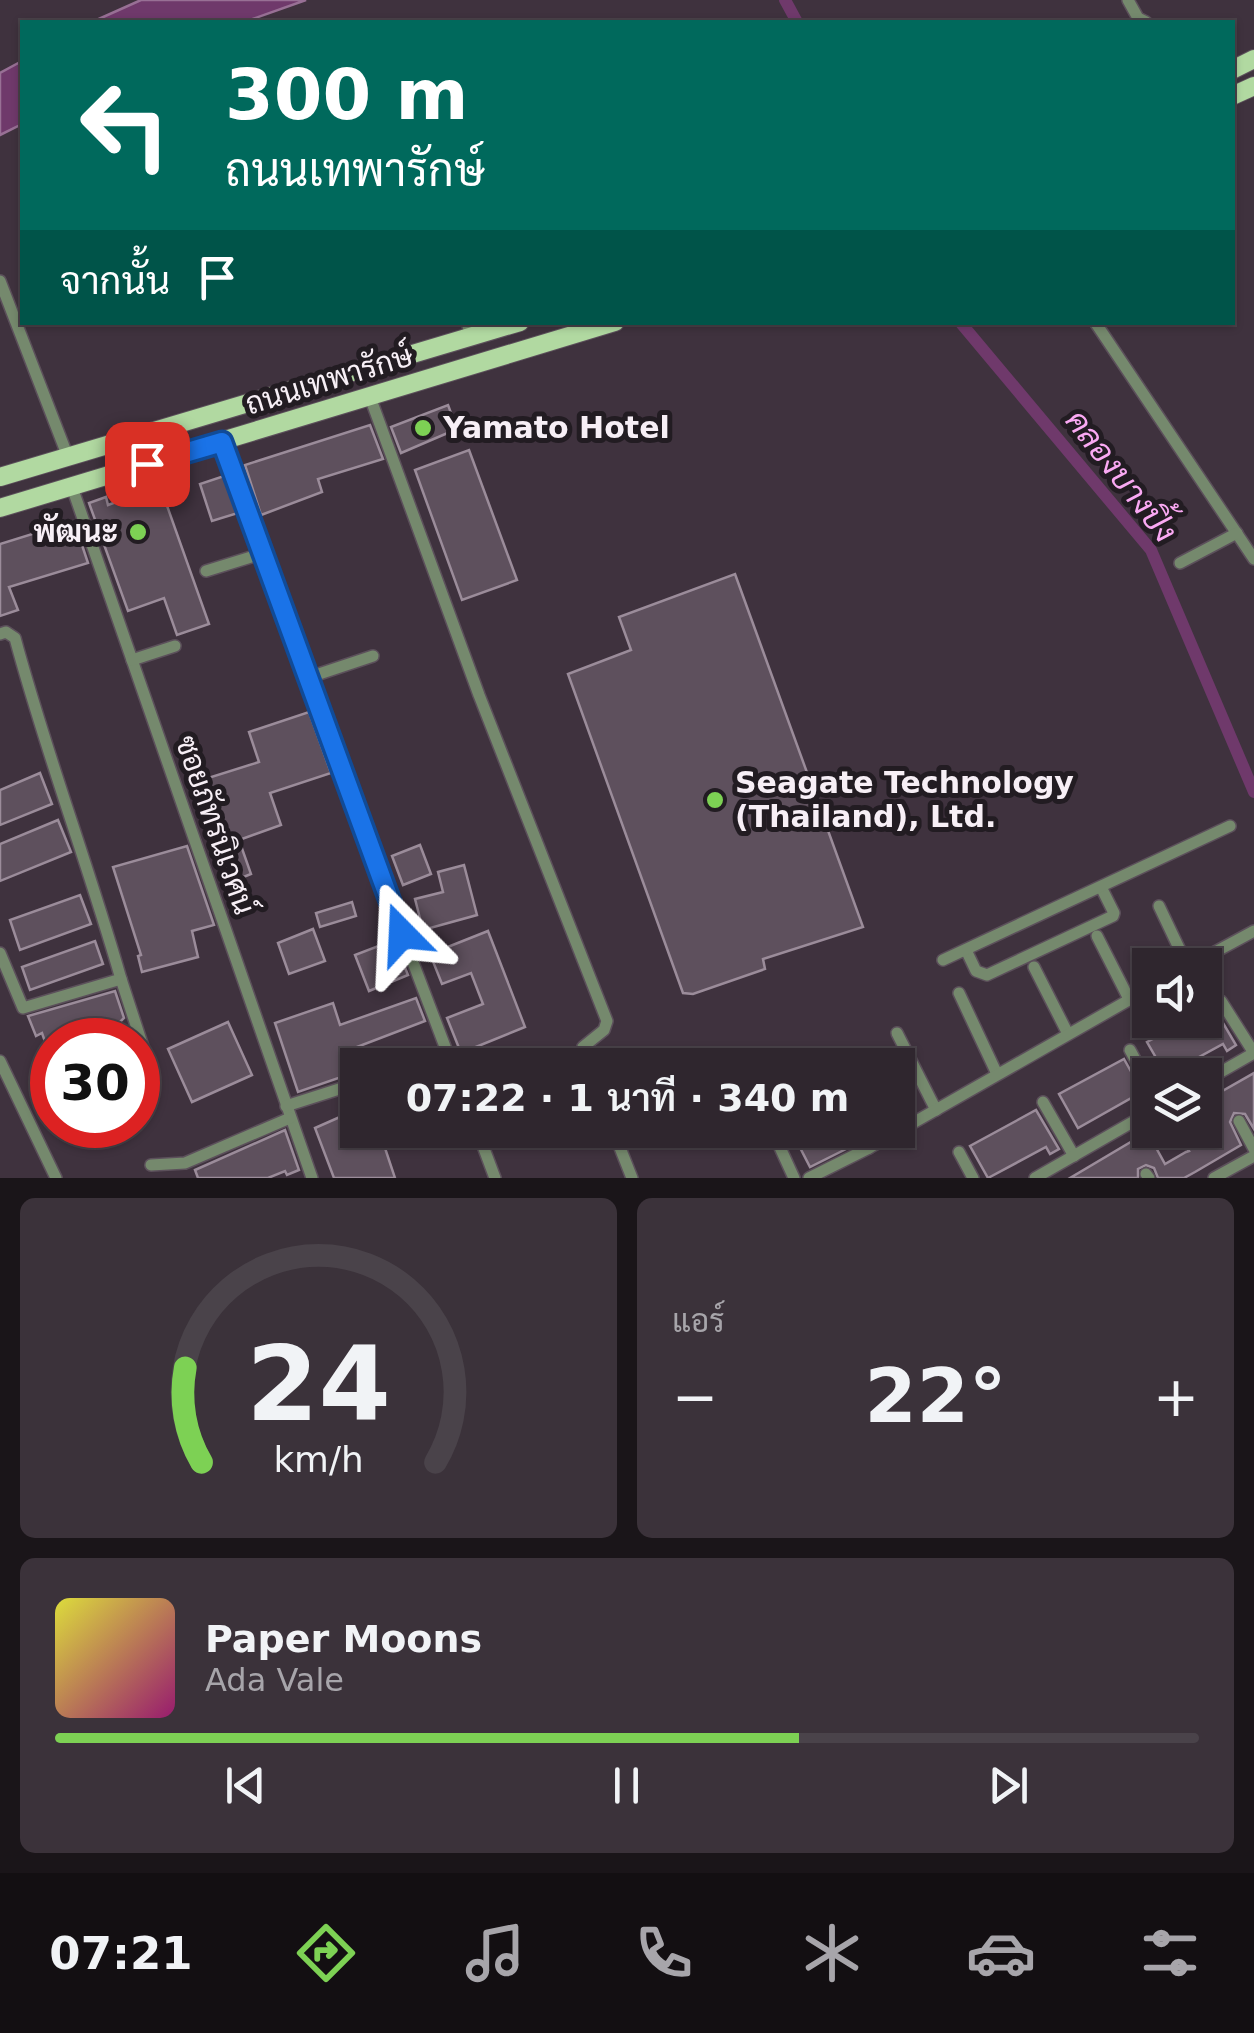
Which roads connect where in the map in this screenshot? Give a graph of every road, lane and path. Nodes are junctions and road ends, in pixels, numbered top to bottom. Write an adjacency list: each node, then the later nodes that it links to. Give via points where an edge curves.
1 (1128, 0): 2 (street)
2 (1142, 20)
3 (0, 281): 4 (street)
4 (4, 306): 13 (street)
5 (507, 325): 9 (main road, ถนนเทพารักษ์)
6 (515, 325): 10 (main road)
7 (606, 325): 10 (main road, ถนนเทพารักษ์)
8 (1097, 325): 17 (street)
9 (469, 330): 13 (main road, ถนนเทพารักษ์)
10 (520, 350): 11 (main road, ถนนเทพารักษ์)
11 (370, 397): 12 (main road, ถนนเทพารักษ์); 47 (street, via 606,1021)
12 (222, 442): 15 (main road, ถนนเทพารักษ์); 18 (street)
13 (68, 457): 14 (main road, ถนนเทพารักษ์)
14 (0, 477)
15 (72, 487): 16 (main road, ถนนเทพารักษ์); 25 (street, ซอยภัทรนิเวศน์)
16 (0, 508)
17 (1236, 533): 19 (street); 20 (street)
18 (260, 554): 21 (street); 26 (street)
19 (1254, 559)
20 (1180, 564)
21 (206, 571)
22 (0, 634): 38 (street, via 14,638)
23 (175, 646): 25 (street)
24 (373, 656): 26 (street)
25 (132, 660): 57 (street, ซอยภัทรนิเวศน์)
26 (307, 678): 46 (street)
27 (1230, 826): 28 (street)
28 (1101, 887): 34 (street); 34 (street, via 1113,916 988,975 976,971)
29 (1160, 906): 32 (street)
30 (1254, 930): 33 (street)
31 (1097, 936): 41 (street)
32 (1181, 948)
33 (1221, 948)
34 (966, 950): 36 (street)
35 (0, 952): 38 (street, via 23,1008)
36 (943, 960)
37 (1034, 968): 45 (street)
38 (121, 979): 43 (street)
39 (959, 993): 53 (street)
40 (1132, 997): 41 (street)
41 (1129, 999): 45 (street)
42 (1222, 1001): 49 (street)
43 (134, 1018)
44 (898, 1033): 56 (street)
45 (1068, 1034): 53 (street)
46 (446, 1048)
47 (583, 1048)
48 (1130, 1050): 50 (street)
49 (1254, 1053): 52 (street)
50 (1134, 1058)
51 (0, 1061): 69 (street)
52 (1222, 1071)
53 (997, 1074): 56 (street)
54 (340, 1090): 57 (street)
55 (1043, 1102): 67 (street)
56 (936, 1110): 59 (street)
57 (288, 1112): 68 (street, via 185,1163); 70 (street, ซอยภัทรนิเวศน์)
58 (1238, 1121): 66 (street)
59 (915, 1122)
60 (1132, 1122): 67 (street)
61 (483, 1148): 71 (street)
62 (620, 1148): 72 (street)
63 (780, 1148): 73 (street)
64 (869, 1148): 74 (street)
65 (959, 1152): 75 (street)
66 (1254, 1152): 77 (street)
67 (1074, 1156): 76 (street)
68 (151, 1165)
69 (56, 1178)
70 (312, 1178)
71 (495, 1178)
72 (632, 1178)
73 (794, 1178)
74 (809, 1178)
75 (974, 1178)
76 (1035, 1178)
77 (1214, 1178)

